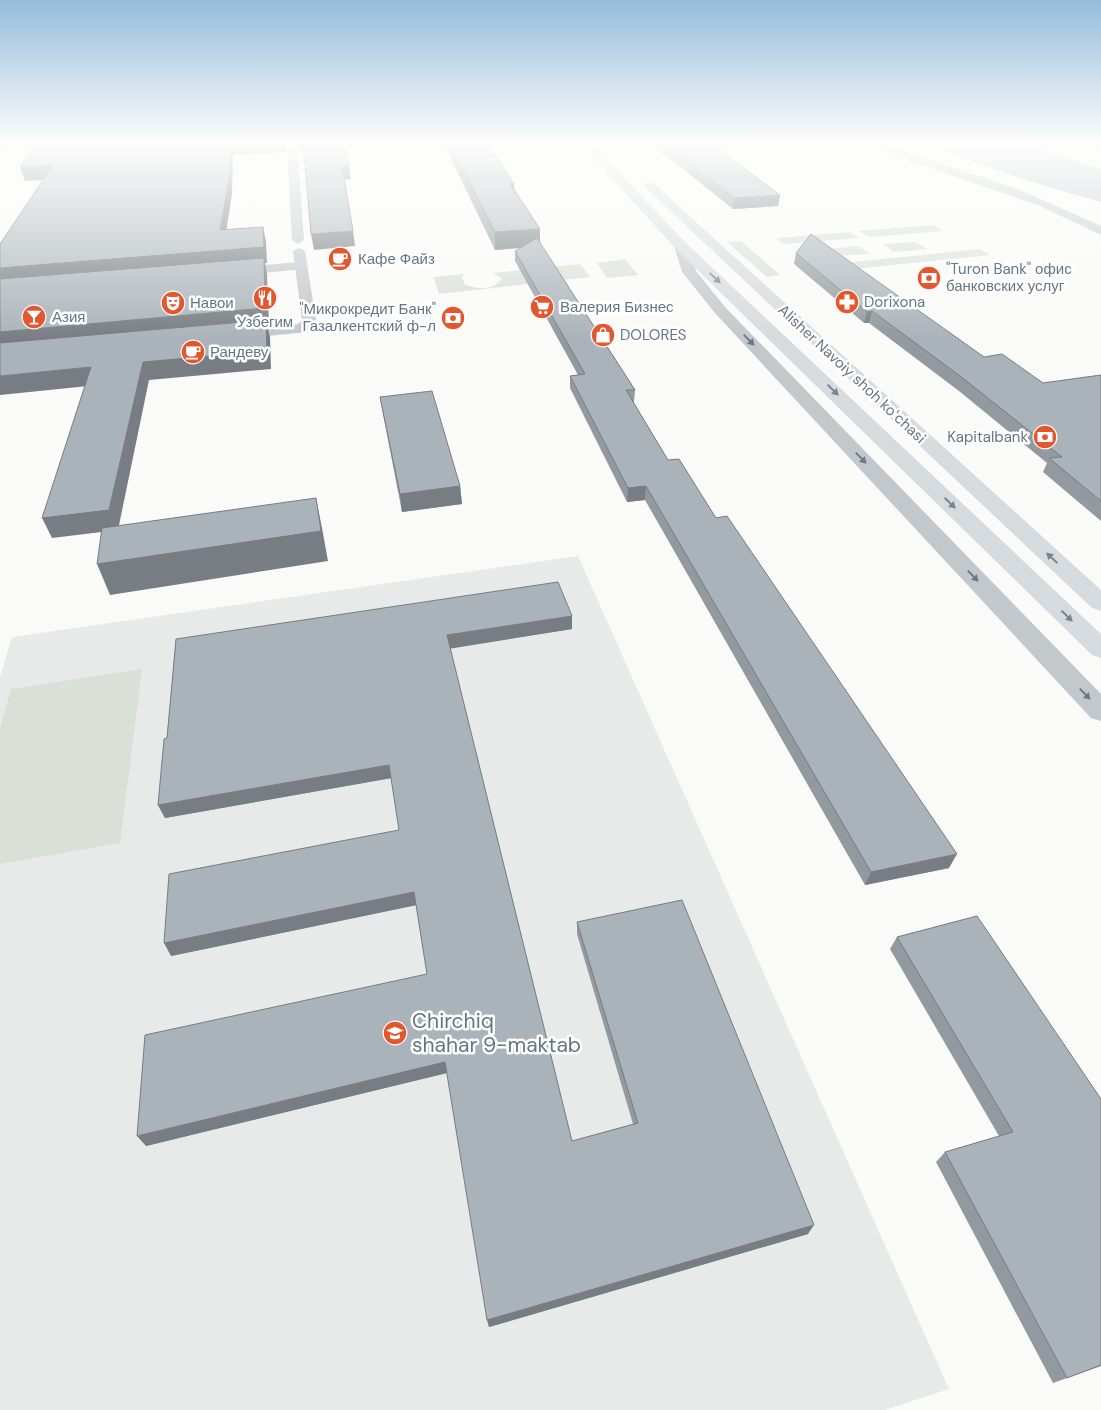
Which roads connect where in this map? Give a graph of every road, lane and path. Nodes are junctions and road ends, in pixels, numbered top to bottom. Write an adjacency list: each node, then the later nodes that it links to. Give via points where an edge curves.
1 (296, 208): 6 (street)
2 (645, 208): 7 (main road, Alisher Navoiy shoh koʻchasi)
3 (673, 208): 12 (main road, Alisher Navoiy shoh koʻchasi, one-way to 3)
4 (1055, 208): 5 (street)
5 (1100, 229)
6 (299, 245): 8 (lane)
7 (681, 246): 13 (main road, Alisher Navoiy shoh koʻchasi, one-way to 13); 14 (street, Alisher Navoiy shoh koʻchasi, one-way to 14, via 689,272 720,310)
8 (300, 266): 9 (street); 10 (lane, via 309,320)
9 (212, 273)
10 (300, 329): 11 (street)
11 (213, 336)
12 (1101, 603)
13 (1101, 649)
14 (1101, 711)

